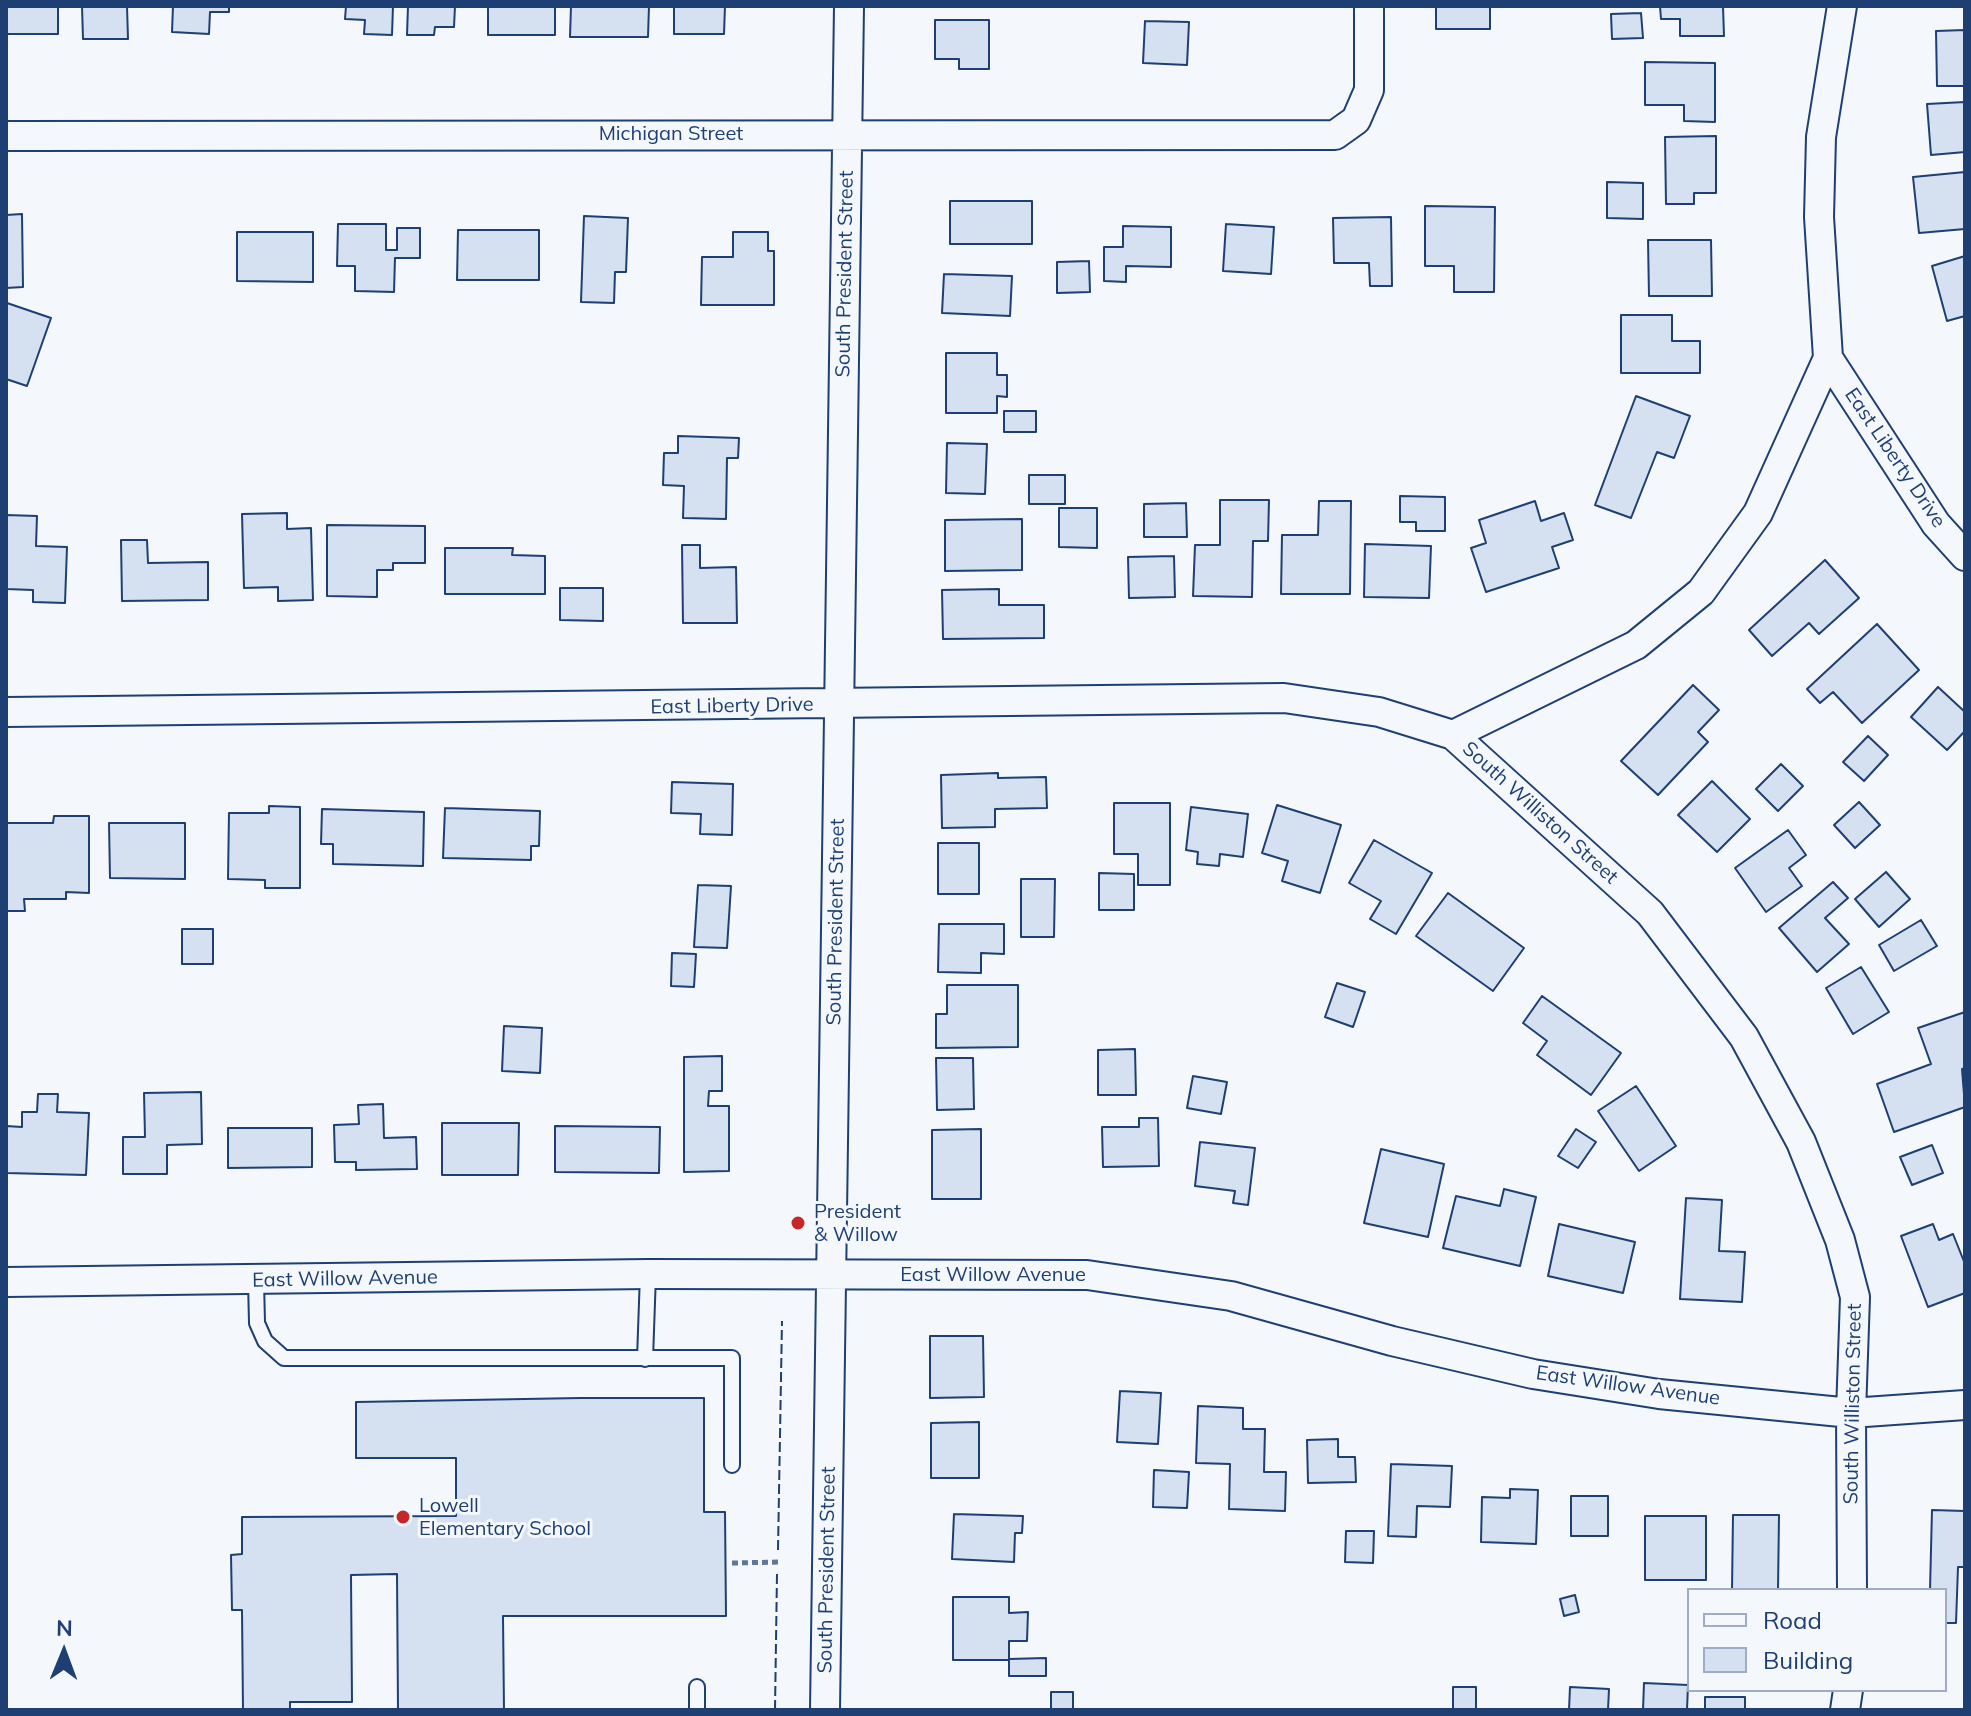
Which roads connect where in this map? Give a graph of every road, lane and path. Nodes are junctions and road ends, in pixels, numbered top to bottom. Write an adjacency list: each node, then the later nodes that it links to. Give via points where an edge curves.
1 (849, 6): 4 (street, South President Street)
2 (1369, 6): 4 (street, Michigan Street, via 1369,90 1356,120 1335,135)
3 (1842, 6): 6 (street, South Williston Street, via 1821,137 1819,217)
4 (847, 134): 5 (street, Michigan Street); 8 (street, South President Street)
5 (6, 136)
6 (1828, 358): 7 (street, East Liberty Drive, via 1936,524); 10 (street, South Williston Street, via 1758,513 1701,592 1636,645)
7 (1965, 556)
8 (838, 705): 9 (street, East Liberty Drive); 10 (street, East Liberty Drive, via 1284,698 1379,712); 12 (street, South President Street)
9 (6, 712)
10 (1453, 735): 17 (street, South Williston Street, via 1650,913 1722,1005 1771,1083 1822,1191 1855,1297)
11 (648, 1274): 12 (street, East Willow Avenue); 13 (street, East Willow Avenue); 15 (lane)
12 (830, 1275): 17 (street, East Willow Avenue, via 1027,1273 1168,1284 1533,1374 1659,1394); 24 (street, South President Street)
13 (256, 1281): 14 (street, East Willow Avenue); 15 (lane, via 257,1323 265,1341 284,1358)
14 (6, 1282)
15 (645, 1359): 18 (lane, via 732,1358)
16 (1965, 1405): 17 (street, East Willow Avenue)
17 (1851, 1413): 21 (street, South Williston Street)
18 (732, 1465)
19 (782, 1562): 20 (path)
20 (732, 1563)
21 (1852, 1588)
22 (697, 1687): 23 (lane)
23 (697, 1710)
24 (825, 1710)

